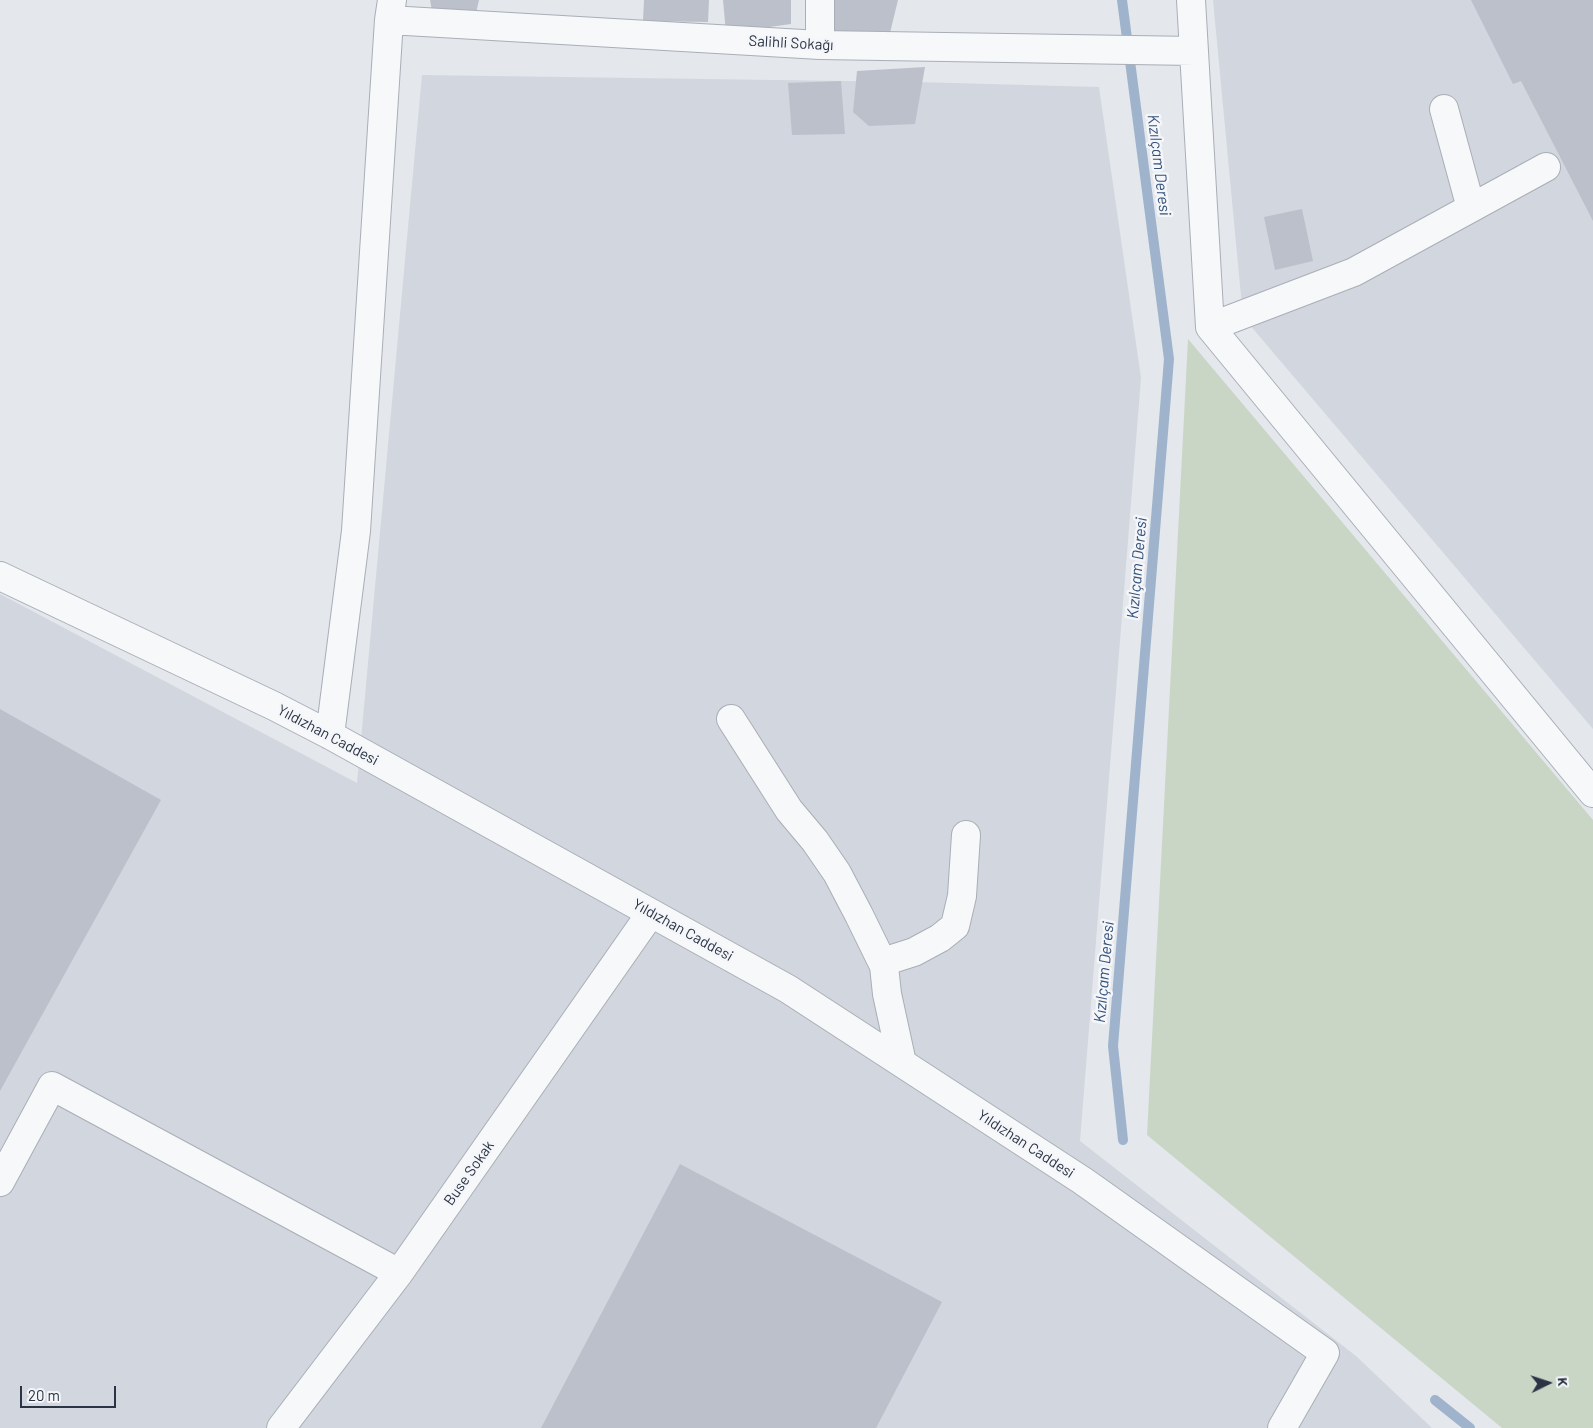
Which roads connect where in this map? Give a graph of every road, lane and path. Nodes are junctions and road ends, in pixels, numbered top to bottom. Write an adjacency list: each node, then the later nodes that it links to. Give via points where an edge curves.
1 (820, 0): 4 (street)
2 (1191, 0): 5 (street)
3 (390, 10): 4 (street, Salihli Sokağı); 12 (street, via 356,531)
4 (820, 45): 5 (street, Salihli Sokağı)
5 (1194, 51): 9 (street)
6 (1444, 109): 8 (street)
7 (1546, 167): 8 (street)
8 (1471, 208): 9 (street, via 1354,272)
9 (1210, 327): 13 (street)
10 (0, 576): 12 (street, Yıldızhan Caddesi)
11 (731, 719): 16 (street, via 790,810 837,873)
12 (330, 735): 15 (street, Yıldızhan Caddesi)
13 (1590, 784)
14 (966, 835): 16 (street, via 962,896 955,926 940,938 892,959)
15 (651, 913): 17 (street, Yıldızhan Caddesi, via 788,989); 19 (street, Buse Sokak)
16 (884, 966): 17 (street)
17 (902, 1063): 21 (street, Yıldızhan Caddesi, via 1083,1180 1325,1353)
18 (0, 1182): 19 (street, via 52,1086)
19 (399, 1273): 20 (street, Buse Sokak)
20 (281, 1428)
21 (1282, 1428)

